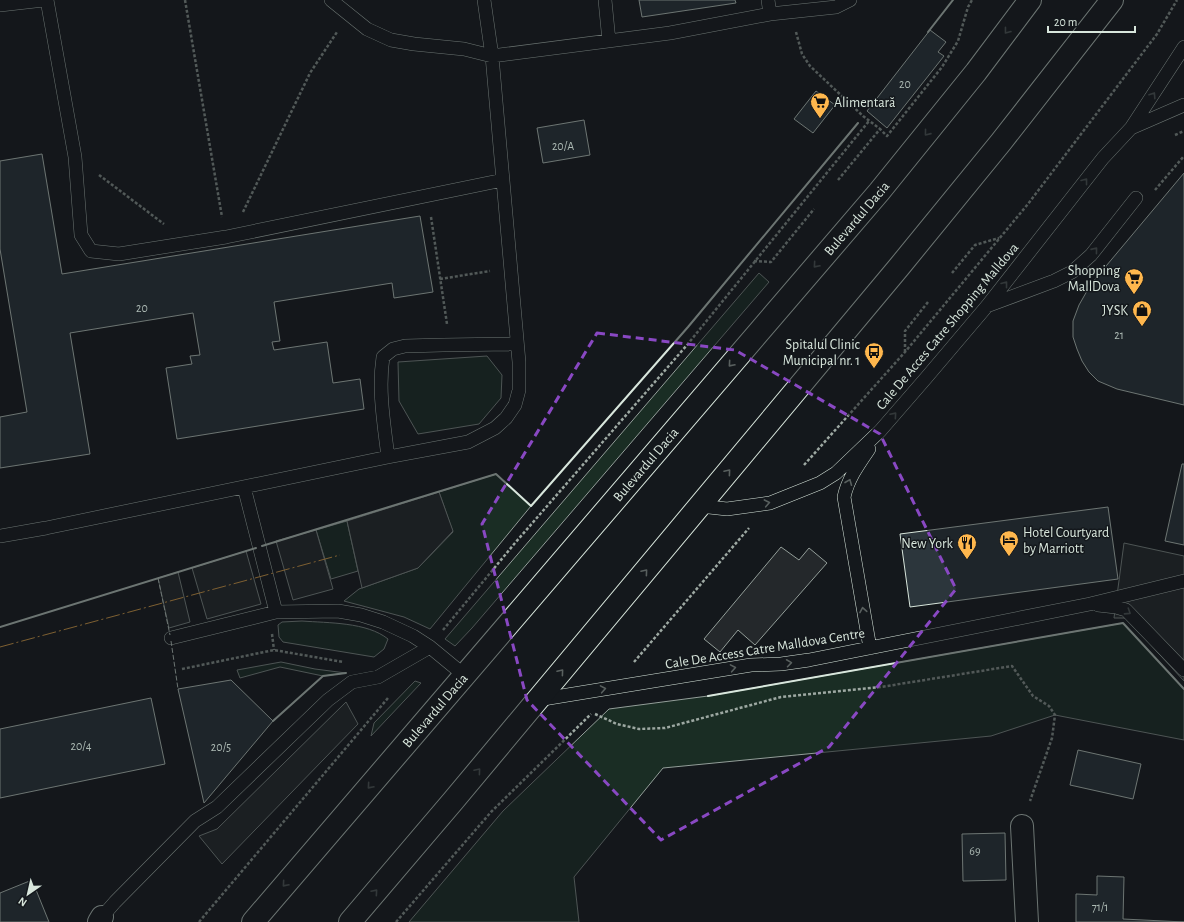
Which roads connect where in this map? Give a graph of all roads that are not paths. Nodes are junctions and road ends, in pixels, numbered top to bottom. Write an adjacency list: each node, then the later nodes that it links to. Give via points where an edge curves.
1 (44, 0): 10 (lane)
2 (47, 0): 17 (lane, via 75,157 81,235 90,251 119,254 226,237)
3 (331, 0): 14 (lane, via 367,29 391,40 464,49)
4 (484, 0): 14 (lane)
5 (605, 0): 12 (lane)
6 (768, 0): 11 (lane)
7 (850, 0): 11 (lane, via 836,7)
8 (1030, 0): 33 (main road, Bulevardul Dacia, one-way to 33, via 879,192)
9 (1112, 0): 24 (main road, one-way to 9, via 914,249)
10 (0, 5)
11 (770, 14): 12 (lane, via 670,33)
12 (609, 41): 14 (lane)
13 (1184, 47): 16 (lane, one-way to 13)
14 (492, 56): 17 (lane)
15 (1184, 105): 16 (lane, Cale De Acces Catre Shopping Malldova)
16 (1132, 128): 19 (lane, Cale De Acces Catre Shopping Malldova, one-way to 16, via 1103,158)
17 (503, 180): 20 (lane)
18 (1136, 198): 19 (lane, one-way to 18, via 1072,272 1090,255)
19 (987, 306): 21 (lane, Cale De Acces Catre Shopping Malldova, one-way to 19)
20 (517, 344): 22 (lane, via 519,362 515,405 495,428 468,442); 22 (lane, via 405,346 393,349 383,357 381,389)
21 (880, 431): 24 (lane, Cale De Acces Catre Shopping Malldova, one-way to 21, via 727,509 770,503 820,483 836,473); 31 (lane, one-way to 21, via 844,497 852,475)
22 (388, 457): 23 (lane)
23 (244, 487): 25 (lane); 28 (lane)
24 (700, 506): 34 (main road, one-way to 24)
25 (0, 536)
26 (1184, 581): 27 (lane, Cale De Access Catre Malldova Centre)
27 (1090, 604): 31 (lane, Cale De Access Catre Malldova Centre); 32 (lane, one-way to 32, via 1126,610)
28 (276, 612): 29 (lane); 30 (lane, via 338,611 361,615 383,622)
29 (171, 638)
30 (430, 647): 33 (lane); 36 (lane, via 378,677 352,682 328,700 217,807 195,821 115,902)
31 (870, 648): 34 (lane, Cale De Access Catre Malldova Centre, one-way to 31, via 751,665 809,660)
32 (1184, 670)
33 (464, 675): 37 (main road, Bulevardul Dacia, one-way to 37)
34 (537, 700): 38 (main road, one-way to 34)
35 (1022, 826): 39 (main road)
36 (101, 920)
37 (253, 922)
38 (350, 922)
39 (1027, 922)

